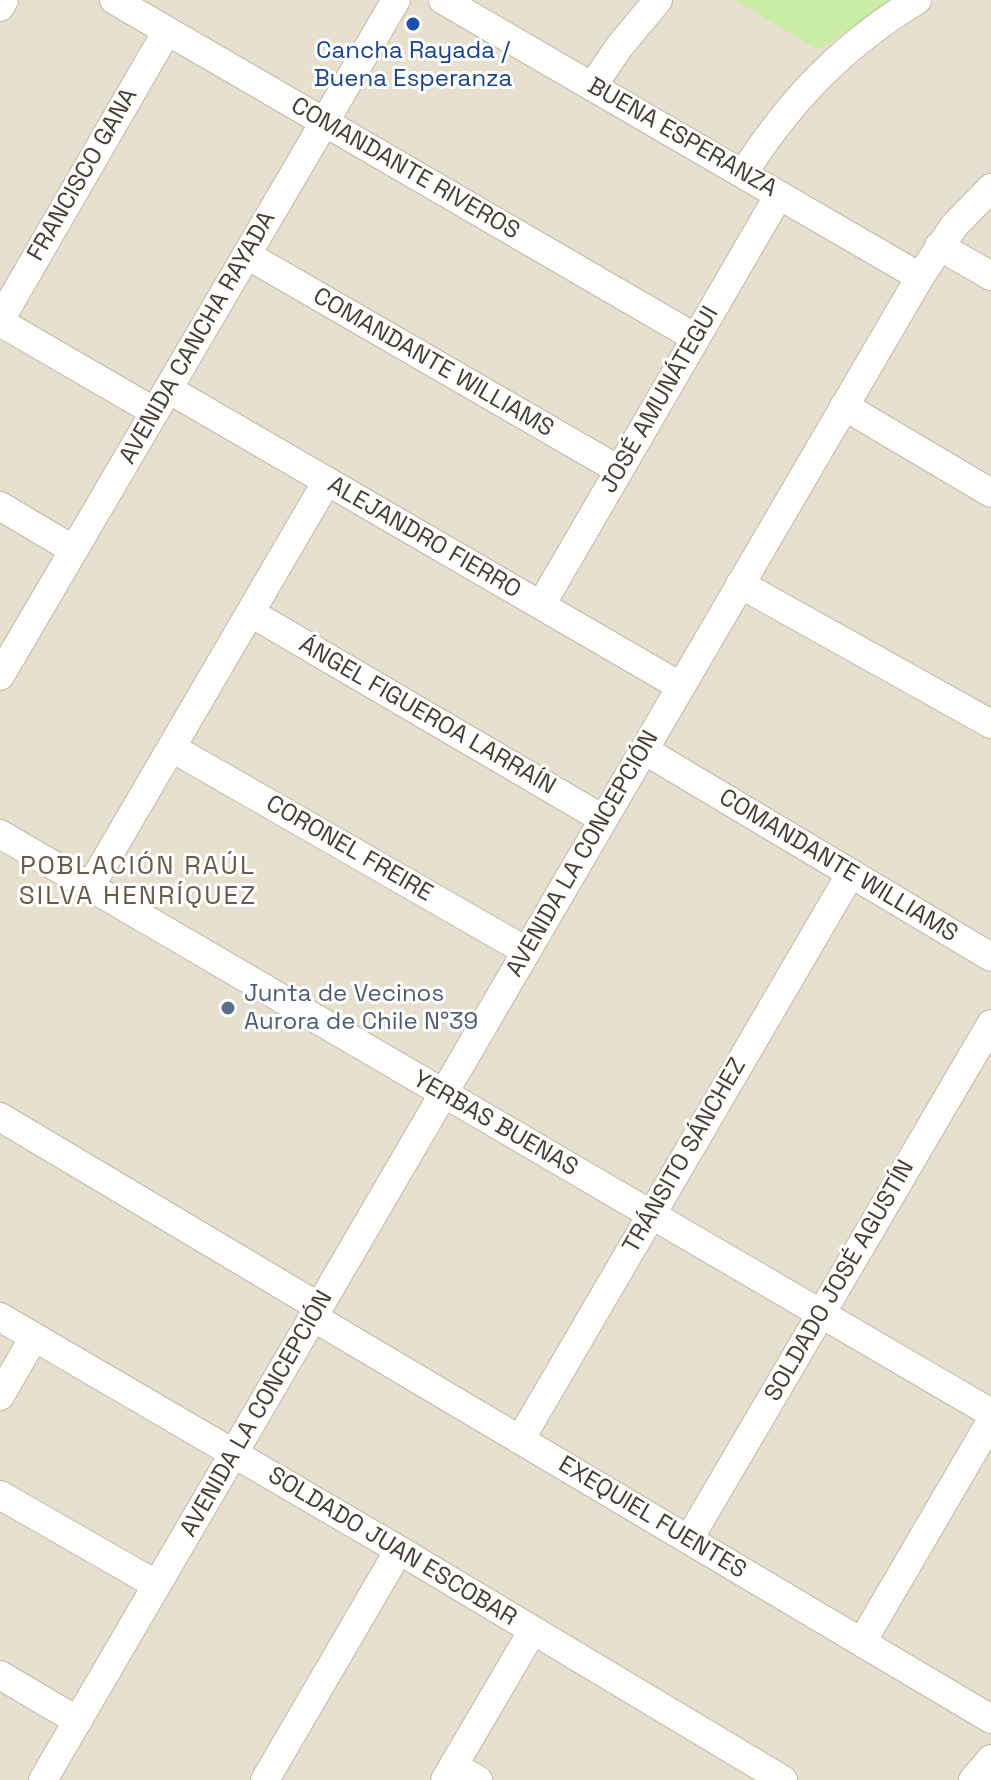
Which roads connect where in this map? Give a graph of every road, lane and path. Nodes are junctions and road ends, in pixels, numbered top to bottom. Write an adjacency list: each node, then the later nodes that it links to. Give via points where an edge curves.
1 (4, 0): 7 (street)
2 (114, 0): 8 (street, COMANDANTE RIVEROS)
3 (396, 0): 10 (street, AVENIDA CANCHA RAYADA)
4 (443, 0): 9 (street, BUENA ESPERANZA)
5 (658, 0): 9 (street)
6 (917, 0): 11 (street, via 824,70 794,102)
7 (0, 7)
8 (167, 31): 10 (street, COMANDANTE RIVEROS); 18 (street, FRANCISCO GANA)
9 (592, 87): 11 (street, BUENA ESPERANZA)
10 (324, 122): 15 (street, AVENIDA CANCHA RAYADA); 19 (street, COMANDANTE RIVEROS)
11 (743, 174): 13 (street, BUENA ESPERANZA)
12 (991, 188): 14 (street, AVENIDA LA CONCEPCIÓN)
13 (779, 195): 17 (street, BUENA ESPERANZA); 19 (street, JOSÉ AMUNÁTEGUI)
14 (939, 246): 16 (street); 17 (street, AVENIDA LA CONCEPCIÓN)
15 (247, 255): 20 (street, AVENIDA CANCHA RAYADA); 22 (street, COMANDANTE WILLIAMS)
16 (991, 276)
17 (920, 277): 21 (street, AVENIDA LA CONCEPCIÓN)
18 (0, 321): 20 (street, ALEJANDRO FIERRO)
19 (696, 338): 22 (street, JOSÉ AMUNÁTEGUI)
20 (161, 400): 23 (street, ALEJANDRO FIERRO); 26 (street, AVENIDA CANCHA RAYADA)
21 (844, 406): 24 (street); 27 (street, AVENIDA LA CONCEPCIÓN)
22 (619, 470): 28 (street, JOSÉ AMUNÁTEGUI)
23 (327, 481): 28 (street, ALEJANDRO FIERRO); 29 (street)
24 (991, 493)
25 (0, 506): 26 (street)
26 (74, 550): 30 (street, AVENIDA CANCHA RAYADA)
27 (740, 584): 31 (street, AVENIDA LA CONCEPCIÓN); 32 (street)
28 (541, 605): 31 (street, ALEJANDRO FIERRO)
29 (251, 613): 33 (street); 35 (street, ÁNGEL FIGUEROA LARRAÍN)
30 (0, 676)
31 (680, 686): 34 (street, AVENIDA LA CONCEPCIÓN)
32 (991, 724)
33 (172, 748): 38 (street); 39 (street, CORONEL FREIRE)
34 (644, 750): 35 (street, AVENIDA LA CONCEPCIÓN); 37 (street, COMANDANTE WILLIAMS)
35 (603, 819): 39 (street, AVENIDA LA CONCEPCIÓN)
36 (0, 834): 38 (street, YERBAS BUENAS)
37 (851, 873): 40 (street, COMANDANTE WILLIAMS); 44 (street, TRÁNSITO SÁNCHEZ)
38 (90, 887): 42 (street, YERBAS BUENAS)
39 (526, 951): 42 (street, AVENIDA LA CONCEPCIÓN)
40 (991, 957)
41 (991, 1024): 46 (street, SOLDADO JOSÉ AGUSTÍN)
42 (443, 1093): 44 (street, YERBAS BUENAS); 45 (street, AVENIDA LA CONCEPCIÓN)
43 (0, 1117): 45 (street, EXEQUIEL FUENTES)
44 (651, 1215): 46 (street, YERBAS BUENAS); 52 (street, TRÁNSITO SÁNCHEZ)
45 (316, 1312): 52 (street, EXEQUIEL FUENTES); 53 (street, AVENIDA LA CONCEPCIÓN)
46 (821, 1313): 50 (street, YERBAS BUENAS); 55 (street, SOLDADO JOSÉ AGUSTÍN)
47 (0, 1317): 48 (street, SOLDADO JUAN ESCOBAR)
48 (34, 1337): 49 (street); 53 (street, SOLDADO JUAN ESCOBAR)
49 (0, 1396)
50 (991, 1413)
51 (991, 1421): 59 (street)
52 (520, 1440): 55 (street, EXEQUIEL FUENTES)
53 (234, 1454): 56 (street, SOLDADO JUAN ESCOBAR); 57 (street, AVENIDA LA CONCEPCIÓN)
54 (0, 1495): 57 (street)
55 (689, 1539): 59 (street, EXEQUIEL FUENTES)
56 (399, 1550): 58 (street, SOLDADO JUAN ESCOBAR); 66 (street)
57 (157, 1585): 62 (street, AVENIDA LA CONCEPCIÓN)
58 (533, 1630): 64 (street); 68 (street, SOLDADO JUAN ESCOBAR)
59 (862, 1642): 61 (street, EXEQUIEL FUENTES)
60 (0, 1675): 62 (street)
61 (991, 1719)
62 (78, 1721): 65 (street, AVENIDA LA CONCEPCIÓN)
63 (991, 1759): 69 (street)
64 (449, 1773): 67 (street)
65 (43, 1780)
66 (265, 1780)
67 (478, 1780)
68 (783, 1780)
69 (973, 1780)

